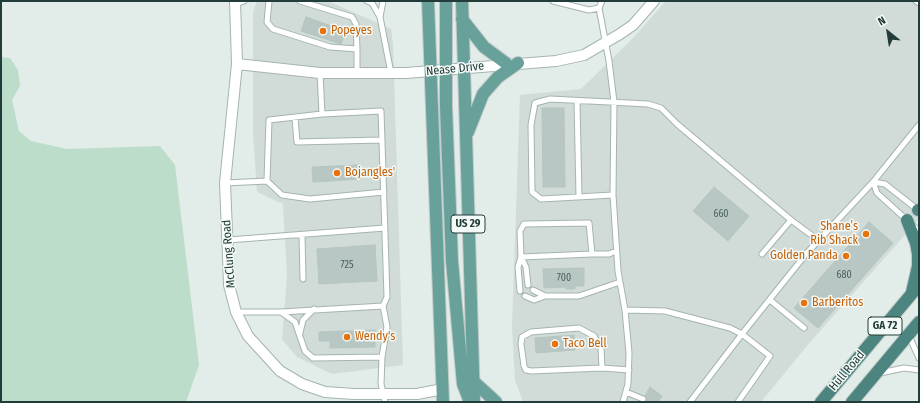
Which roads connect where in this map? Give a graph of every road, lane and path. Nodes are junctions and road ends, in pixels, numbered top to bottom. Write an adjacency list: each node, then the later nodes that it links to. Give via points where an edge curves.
1 (269, 1): 18 (lane, via 267,22 273,29 330,47)
2 (300, 1): 18 (lane, via 352,17 356,24)
3 (367, 1): 15 (lane, via 372,3)
4 (384, 1): 15 (lane)
5 (428, 1): 23 (main road, US 29)
6 (446, 1): 22 (main road)
7 (462, 1): 16 (main road, US 29)
8 (553, 1): 14 (lane, via 589,10)
9 (602, 1): 14 (lane)
10 (654, 1): 17 (street, Nease Drive, via 633,25)
11 (916, 1): 13 (lane)
12 (238, 2): 20 (street, McClung Road)
13 (919, 3)
14 (599, 8): 17 (lane)
15 (380, 17): 26 (lane)
16 (462, 19): 19 (main road, via 484,47); 21 (main road, US 29)
17 (605, 43): 19 (street, Nease Drive, via 584,55); 28 (lane)
18 (357, 49): 25 (lane)
19 (512, 63): 21 (street, Nease Drive); 33 (main road, via 483,94)
20 (237, 64): 24 (street, Nease Drive); 36 (street, McClung Road)
21 (463, 68): 22 (street, Nease Drive); 33 (main road, US 29)
22 (446, 70): 23 (street, Nease Drive); 84 (main road, via 452,261 464,384)
23 (431, 71): 26 (street, Nease Drive); 78 (main road, US 29)
24 (320, 73): 25 (street, Nease Drive); 29 (lane)
25 (357, 73): 26 (street, Nease Drive)
26 (391, 73)
27 (577, 102): 28 (lane); 39 (lane); 39 (lane, via 550,100 535,103 531,125 531,154 532,192 541,199)
28 (614, 102): 38 (lane); 41 (lane, via 648,104 661,108)
29 (322, 114): 30 (lane); 32 (lane, via 381,111)
30 (295, 118): 32 (lane, via 297,142); 34 (lane, via 268,120)
31 (919, 125): 35 (lane)
32 (382, 140): 37 (lane)
33 (466, 140): 77 (main road, US 29)
34 (267, 181): 36 (lane); 37 (lane, via 282,195 310,199)
35 (873, 182): 40 (lane, via 885,184); 42 (lane, via 877,193); 47 (lane)
36 (225, 183): 46 (street, McClung Road)
37 (384, 192): 43 (lane)
38 (613, 195): 39 (lane); 48 (lane)
39 (579, 197)
40 (919, 210)
41 (791, 220): 47 (lane); 50 (lane)
42 (907, 220): 44 (lane); 56 (highway, via 918,254)
43 (385, 228): 45 (lane); 61 (lane, via 387,297)
44 (919, 231)
45 (302, 235): 46 (lane); 52 (lane)
46 (228, 240): 64 (street, McClung Road, via 229,285)
47 (818, 240): 60 (lane)
48 (616, 251): 49 (lane); 53 (lane)
49 (592, 254): 51 (lane); 51 (lane, via 589,223 524,224 520,231)
50 (762, 254)
51 (521, 256): 54 (lane, via 526,267); 57 (lane, via 518,267)
52 (303, 279)
53 (620, 282): 59 (lane, via 579,296); 63 (lane)
54 (528, 285)
55 (533, 290): 59 (lane)
56 (915, 290): 90 (highway, Hull Road / GA 72)
57 (520, 291)
58 (525, 296): 59 (lane, via 534,300)
59 (545, 296)
60 (770, 300): 67 (lane); 69 (lane)
61 (383, 306): 62 (lane); 71 (lane, via 387,327)
62 (315, 309): 65 (lane); 68 (lane, via 303,320)
63 (625, 310): 69 (lane, via 665,311 730,328); 74 (lane, via 630,353)
64 (236, 312): 65 (lane); 80 (street, McClung Road, via 248,336 262,353 280,370 302,384 325,392)
65 (281, 312): 68 (lane, via 295,322)
66 (919, 322): 70 (highway, Hull Road / GA 72)
67 (804, 328)
68 (300, 333): 71 (lane, via 305,351 313,358)
69 (742, 334): 88 (lane); 89 (lane, via 770,356)
70 (908, 335): 72 (lane); 76 (highway, Hull Road / GA 72)
71 (382, 357): 80 (lane, via 381,384)
72 (919, 358)
73 (602, 368): 73 (lane, via 526,370 522,337 531,332 579,328 594,336 601,348); 74 (lane)
74 (629, 370): 79 (lane)
75 (919, 370): 76 (lane, via 904,368)
76 (875, 374): 91 (highway, Hull Road / GA 72)
77 (473, 381): 85 (main road, US 29); 86 (main road)
78 (443, 389): 80 (street, McClung Road); 82 (main road, US 29); 83 (main road)
79 (626, 392): 81 (lane); 87 (lane)
80 (384, 398)
81 (643, 399)
82 (443, 402)
83 (449, 402)
84 (470, 402)
85 (474, 402)
86 (496, 402)
87 (622, 402)
88 (690, 402)
89 (738, 402)
90 (821, 402)
91 (852, 402)

